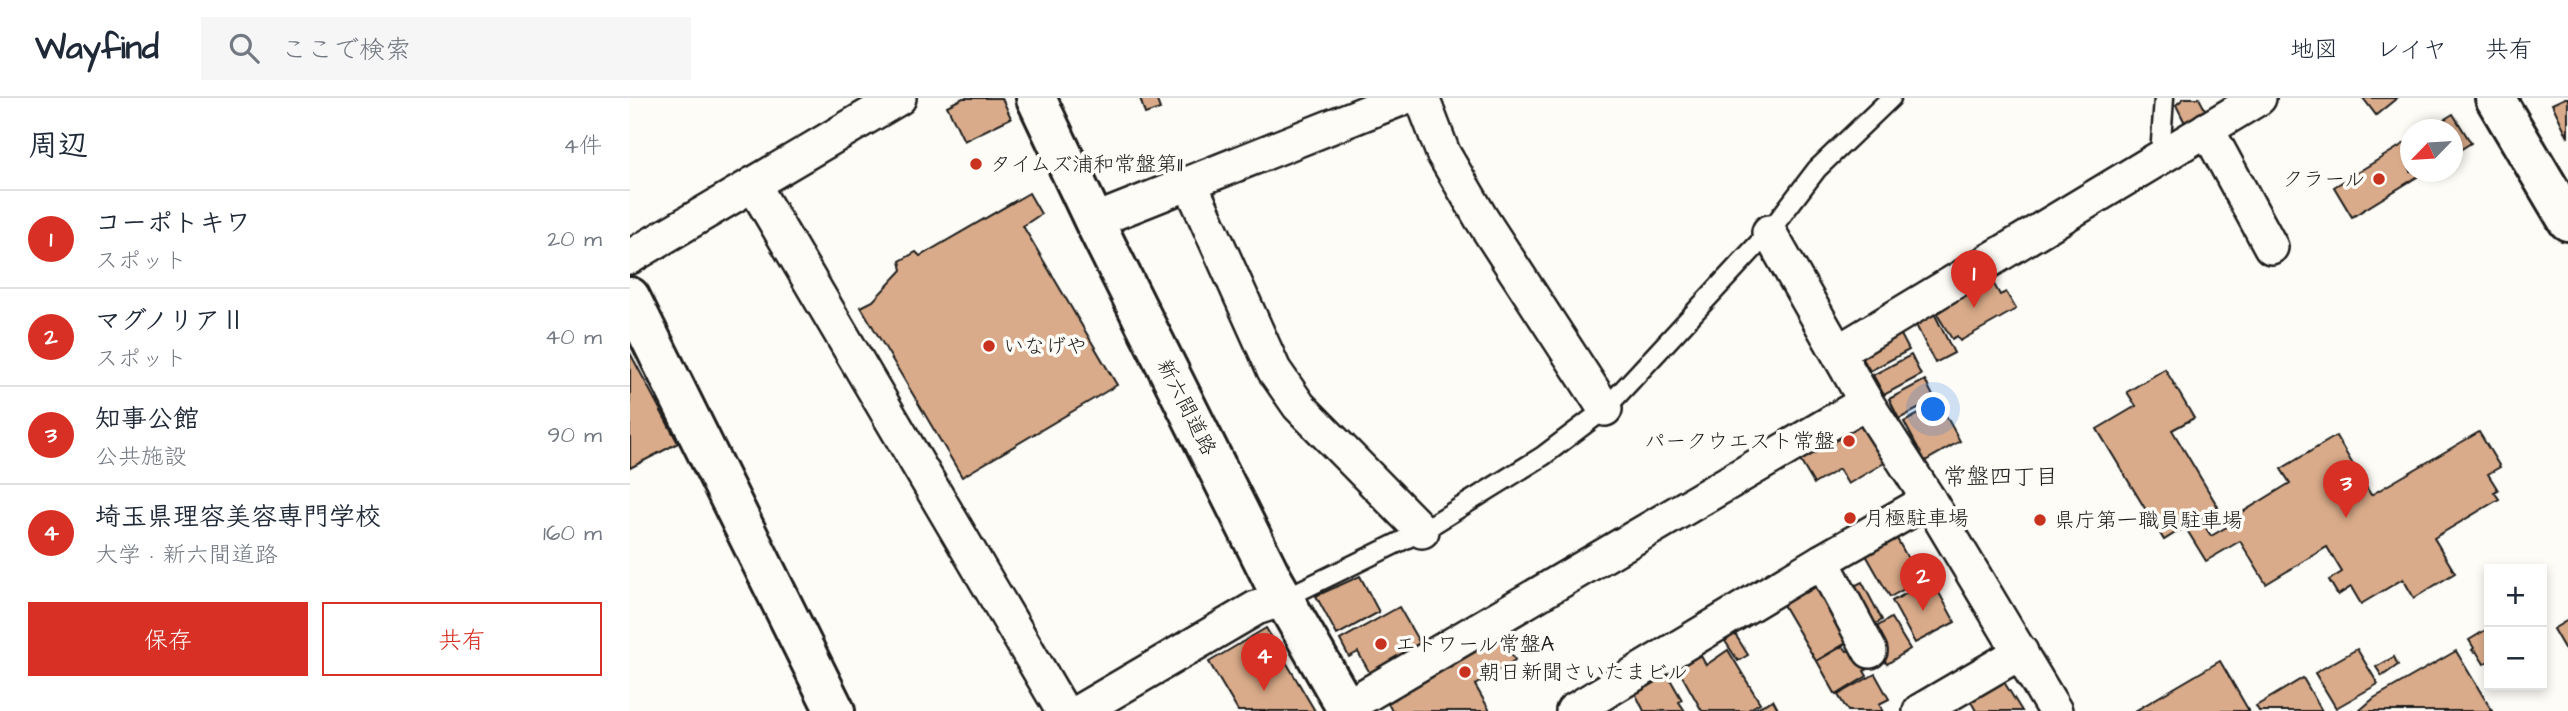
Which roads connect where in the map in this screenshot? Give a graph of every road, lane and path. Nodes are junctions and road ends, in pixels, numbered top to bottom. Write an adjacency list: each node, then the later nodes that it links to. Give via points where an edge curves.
1 (899, 98): 12 (street)
2 (1036, 98): 13 (street, 新六間道路)
3 (1403, 98): 11 (street)
4 (1422, 98): 21 (street, via 1443,153 1481,218)
5 (1891, 98): 15 (lane, via 1817,169)
6 (2164, 98): 10 (lane)
7 (2259, 98): 9 (street)
8 (2496, 98): 14 (street)
9 (2207, 129): 10 (street); 16 (street)
10 (2160, 156): 19 (street)
11 (1190, 183): 13 (street); 23 (street, via 1274,370 1298,407)
12 (753, 184): 17 (street); 30 (street)
13 (1094, 220): 25 (street, 新六間道路)
14 (2568, 221)
15 (1769, 232): 19 (street); 21 (lane)
16 (2271, 247)
17 (630, 257)
18 (630, 297): 29 (street)
19 (1838, 352): 20 (street)
20 (1866, 402): 22 (street); 28 (street)
21 (1605, 409): 23 (lane, via 1543,456)
22 (1929, 500): 24 (street); 27 (street)
23 (1422, 531): 25 (lane)
24 (1822, 561): 26 (street); 32 (street)
25 (1283, 599): 28 (street, 新六間道路); 31 (street, via 1256,608)
26 (1870, 651)
27 (2021, 653): 33 (street); 34 (street)
28 (1347, 709)
29 (835, 711)
30 (1063, 711)
31 (1080, 711)
32 (1573, 711)
33 (1920, 711)
34 (2055, 711)

